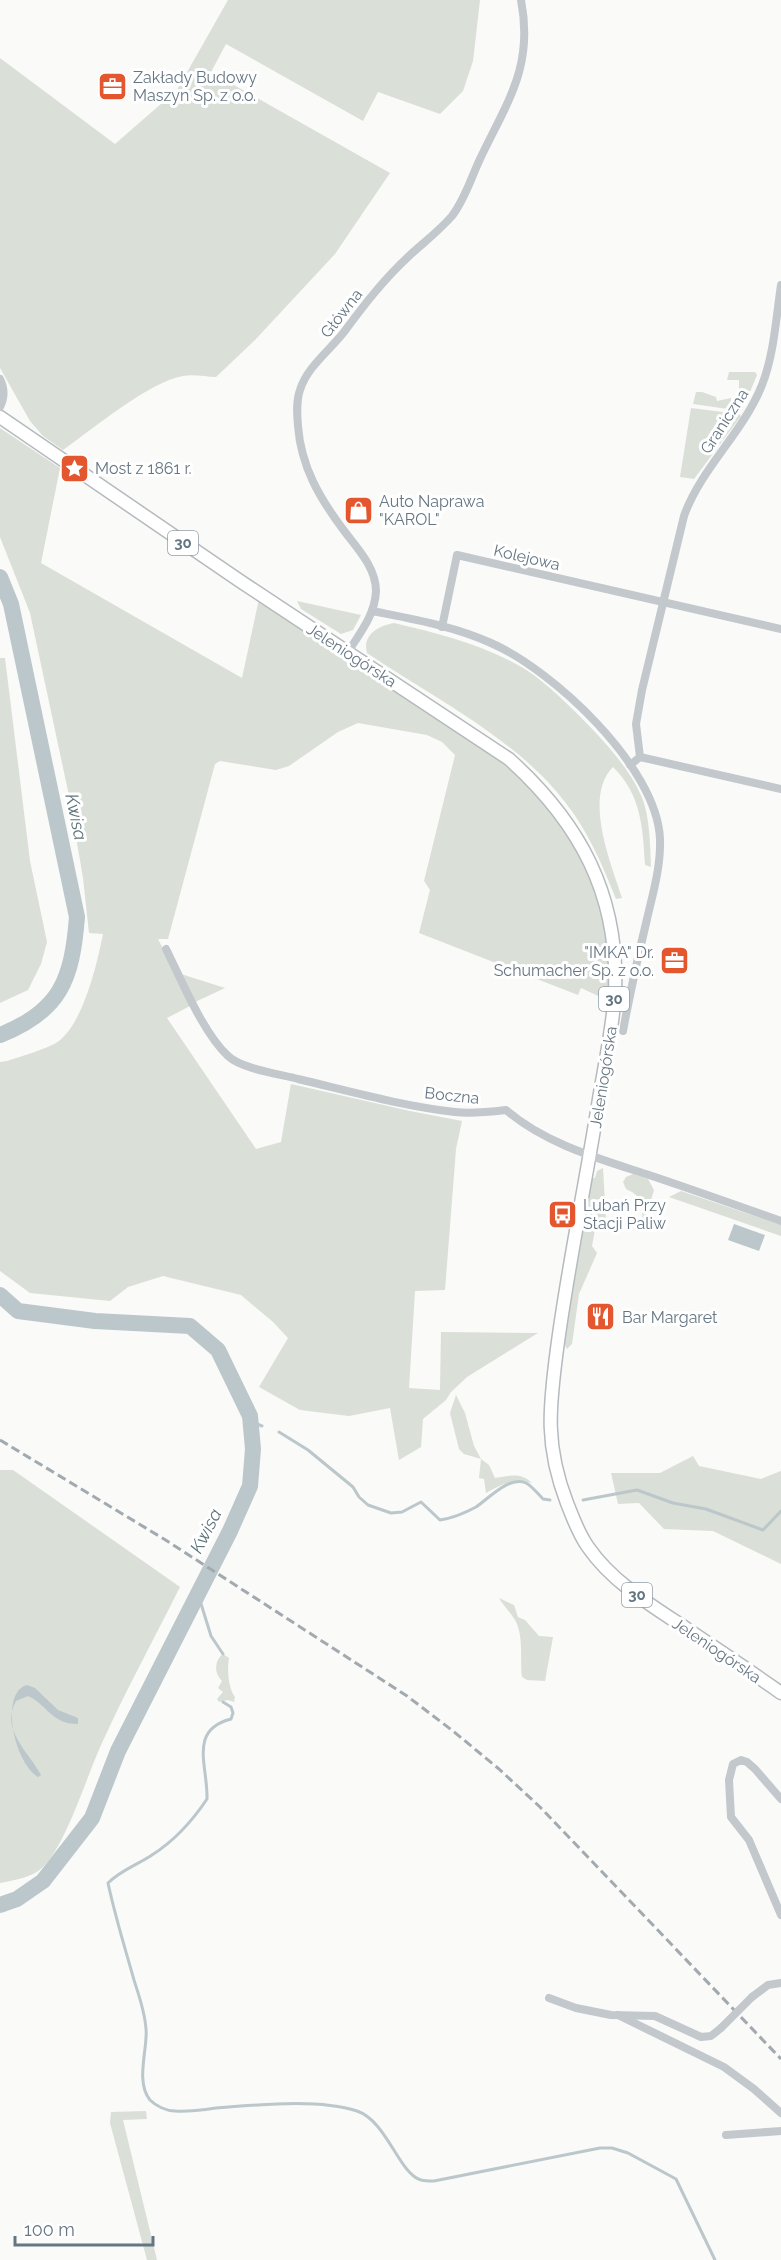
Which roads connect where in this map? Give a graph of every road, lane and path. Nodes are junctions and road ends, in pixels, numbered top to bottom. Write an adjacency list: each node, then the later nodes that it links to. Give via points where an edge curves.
1 (521, 0): 7 (street, Główna, via 523,46 519,75 467,192 453,215 361,308 300,388 296,408 302,459 312,482 371,570 376,588)
2 (781, 285): 6 (street, Graniczna, via 762,386 747,415 691,495)
3 (0, 379): 4 (street, via 4,387)
4 (0, 407)
5 (0, 417): 10 (main road, Jeleniogórska / 30)
6 (663, 602): 8 (street, Kolejowa, via 457,555); 9 (street, Kolejowa); 11 (street, via 636,724)
7 (372, 611): 8 (street, Jeleniogórska); 10 (street, Główna)
8 (442, 627): 12 (street, Jeleniogórska, via 489,642 536,669 602,730)
9 (781, 629)
10 (348, 652): 16 (main road, Jeleniogórska / 30, via 509,759 561,812 587,856 608,914 615,981)
11 (640, 758): 12 (street); 13 (street)
12 (630, 765): 15 (street, Jeleniogórska, via 654,810 660,841 658,870)
13 (781, 789)
14 (166, 949): 16 (street, Boczna, via 211,1034 236,1061 438,1110 506,1110 537,1133)
15 (623, 1031)
16 (591, 1155): 17 (street, Boczna); 18 (main road, Jeleniogórska / 30, via 551,1398 556,1475 575,1526 616,1578)
17 (781, 1221)
18 (781, 1693)
19 (781, 1799): 20 (street, via 749,1763 733,1764 731,1817 749,1840)
20 (781, 1915)
21 (781, 1983): 23 (street, bridge, via 763,1988 711,2036 701,2037 655,2016)
22 (549, 1998): 23 (street, via 576,2008)
23 (618, 2015): 24 (street, via 724,2067)
24 (781, 2113)
25 (781, 2131): 26 (street)
26 (726, 2135)

